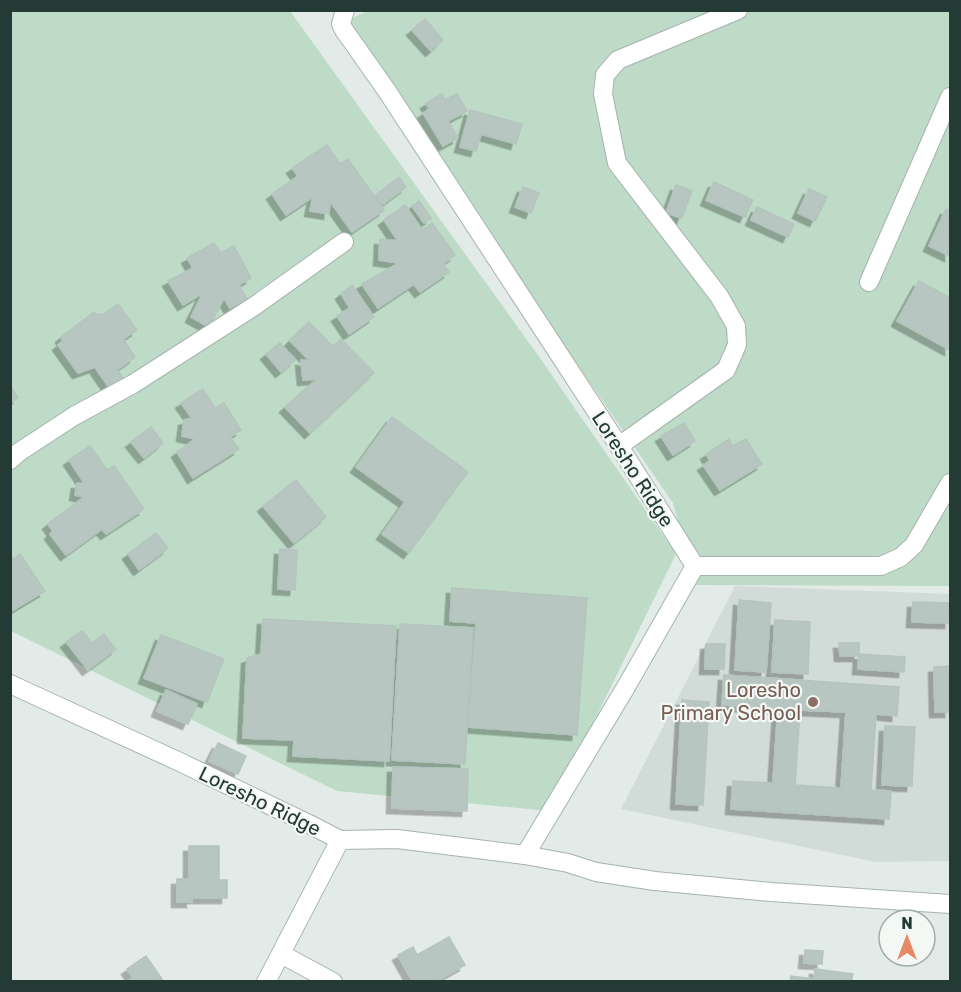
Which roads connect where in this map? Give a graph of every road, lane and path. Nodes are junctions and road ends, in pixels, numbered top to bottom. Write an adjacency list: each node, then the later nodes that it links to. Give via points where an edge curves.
1 (345, 10): 6 (street, Loresho Ridge, via 341,24)
2 (738, 10): 6 (street, via 618,60 604,75 603,94 617,163 719,296 736,326 737,345 726,370)
3 (951, 97): 5 (street)
4 (344, 242): 7 (street, via 256,305 133,384 74,416)
5 (869, 282)
6 (619, 446): 9 (street, Loresho Ridge)
7 (10, 460)
8 (951, 483): 9 (street, via 915,545 881,566)
9 (695, 566): 12 (street)
10 (10, 684): 11 (street, Loresho Ridge)
11 (340, 840): 12 (street, Loresho Ridge, via 397,839); 14 (street)
12 (525, 855): 13 (street, Loresho Ridge, via 655,881)
13 (951, 904)
14 (281, 954): 15 (street); 16 (street)
15 (266, 981)
16 (333, 981)

